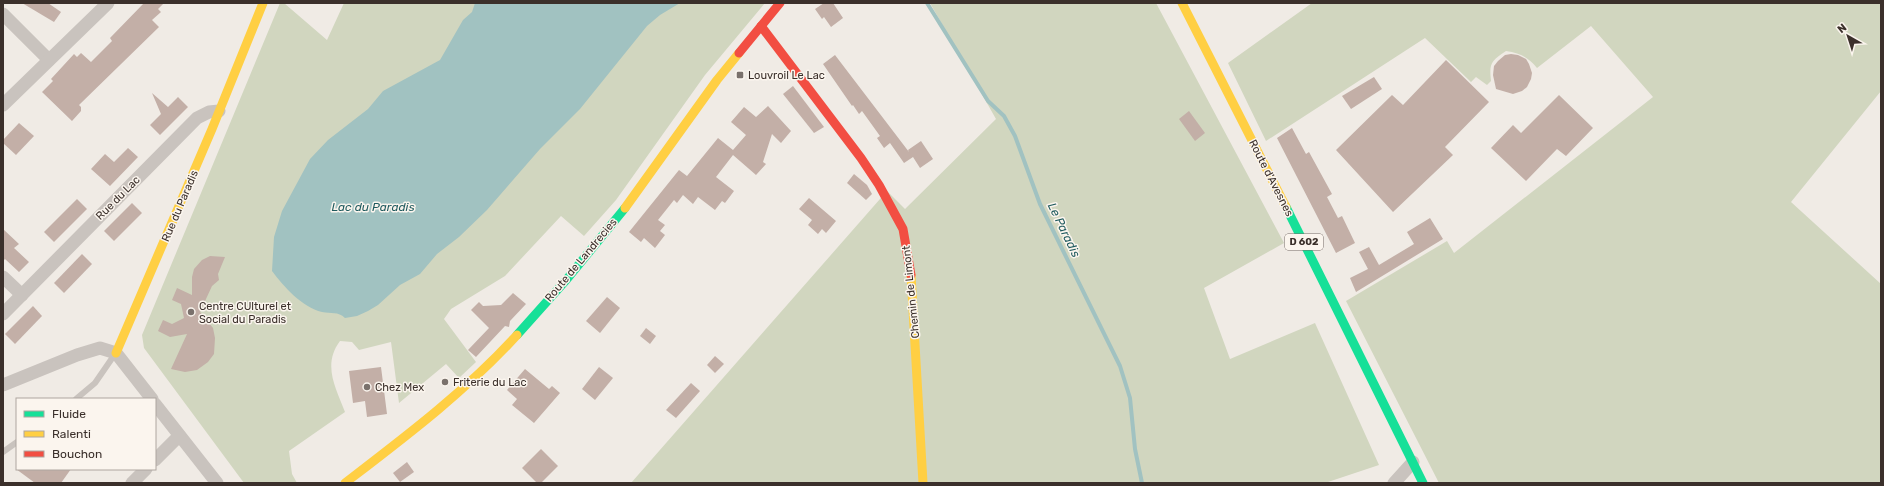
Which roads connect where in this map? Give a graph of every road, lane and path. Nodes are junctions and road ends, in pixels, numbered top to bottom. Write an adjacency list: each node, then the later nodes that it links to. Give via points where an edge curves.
1 (108, 3): 7 (street)
2 (263, 3): 9 (main road, Rue du Paradis)
3 (780, 3): 6 (main road, Route de Landrecies)
4 (1182, 3): 22 (main road, Route d'Avesnes / D 602)
5 (3, 14): 7 (street)
6 (761, 26): 26 (main road, Route de Landrecies, via 716,80 647,180 610,228 490,364 414,430); 27 (main road, Chemin de Limont, via 861,158 903,229 912,280)
7 (49, 60): 8 (street)
8 (3, 104)
9 (219, 111): 11 (street, Rue du Lac, via 197,118); 13 (main road, Rue du Paradis)
10 (3, 277): 11 (street)
11 (22, 295): 12 (street, Rue du Lac)
12 (3, 314)
13 (116, 353): 14 (street, via 100,348); 15 (lane, via 95,383); 16 (street)
14 (3, 385)
15 (77, 398)
16 (151, 398)
17 (156, 405): 18 (street)
18 (179, 436): 21 (street); 25 (street)
19 (16, 443): 20 (lane)
20 (3, 452)
21 (156, 459)
22 (1413, 462): 28 (street); 29 (main road, Route d'Avesnes / D 602)
23 (145, 470): 24 (street)
24 (132, 483)
25 (217, 483)
26 (345, 483)
27 (922, 483)
28 (1394, 483)
29 (1423, 483)

